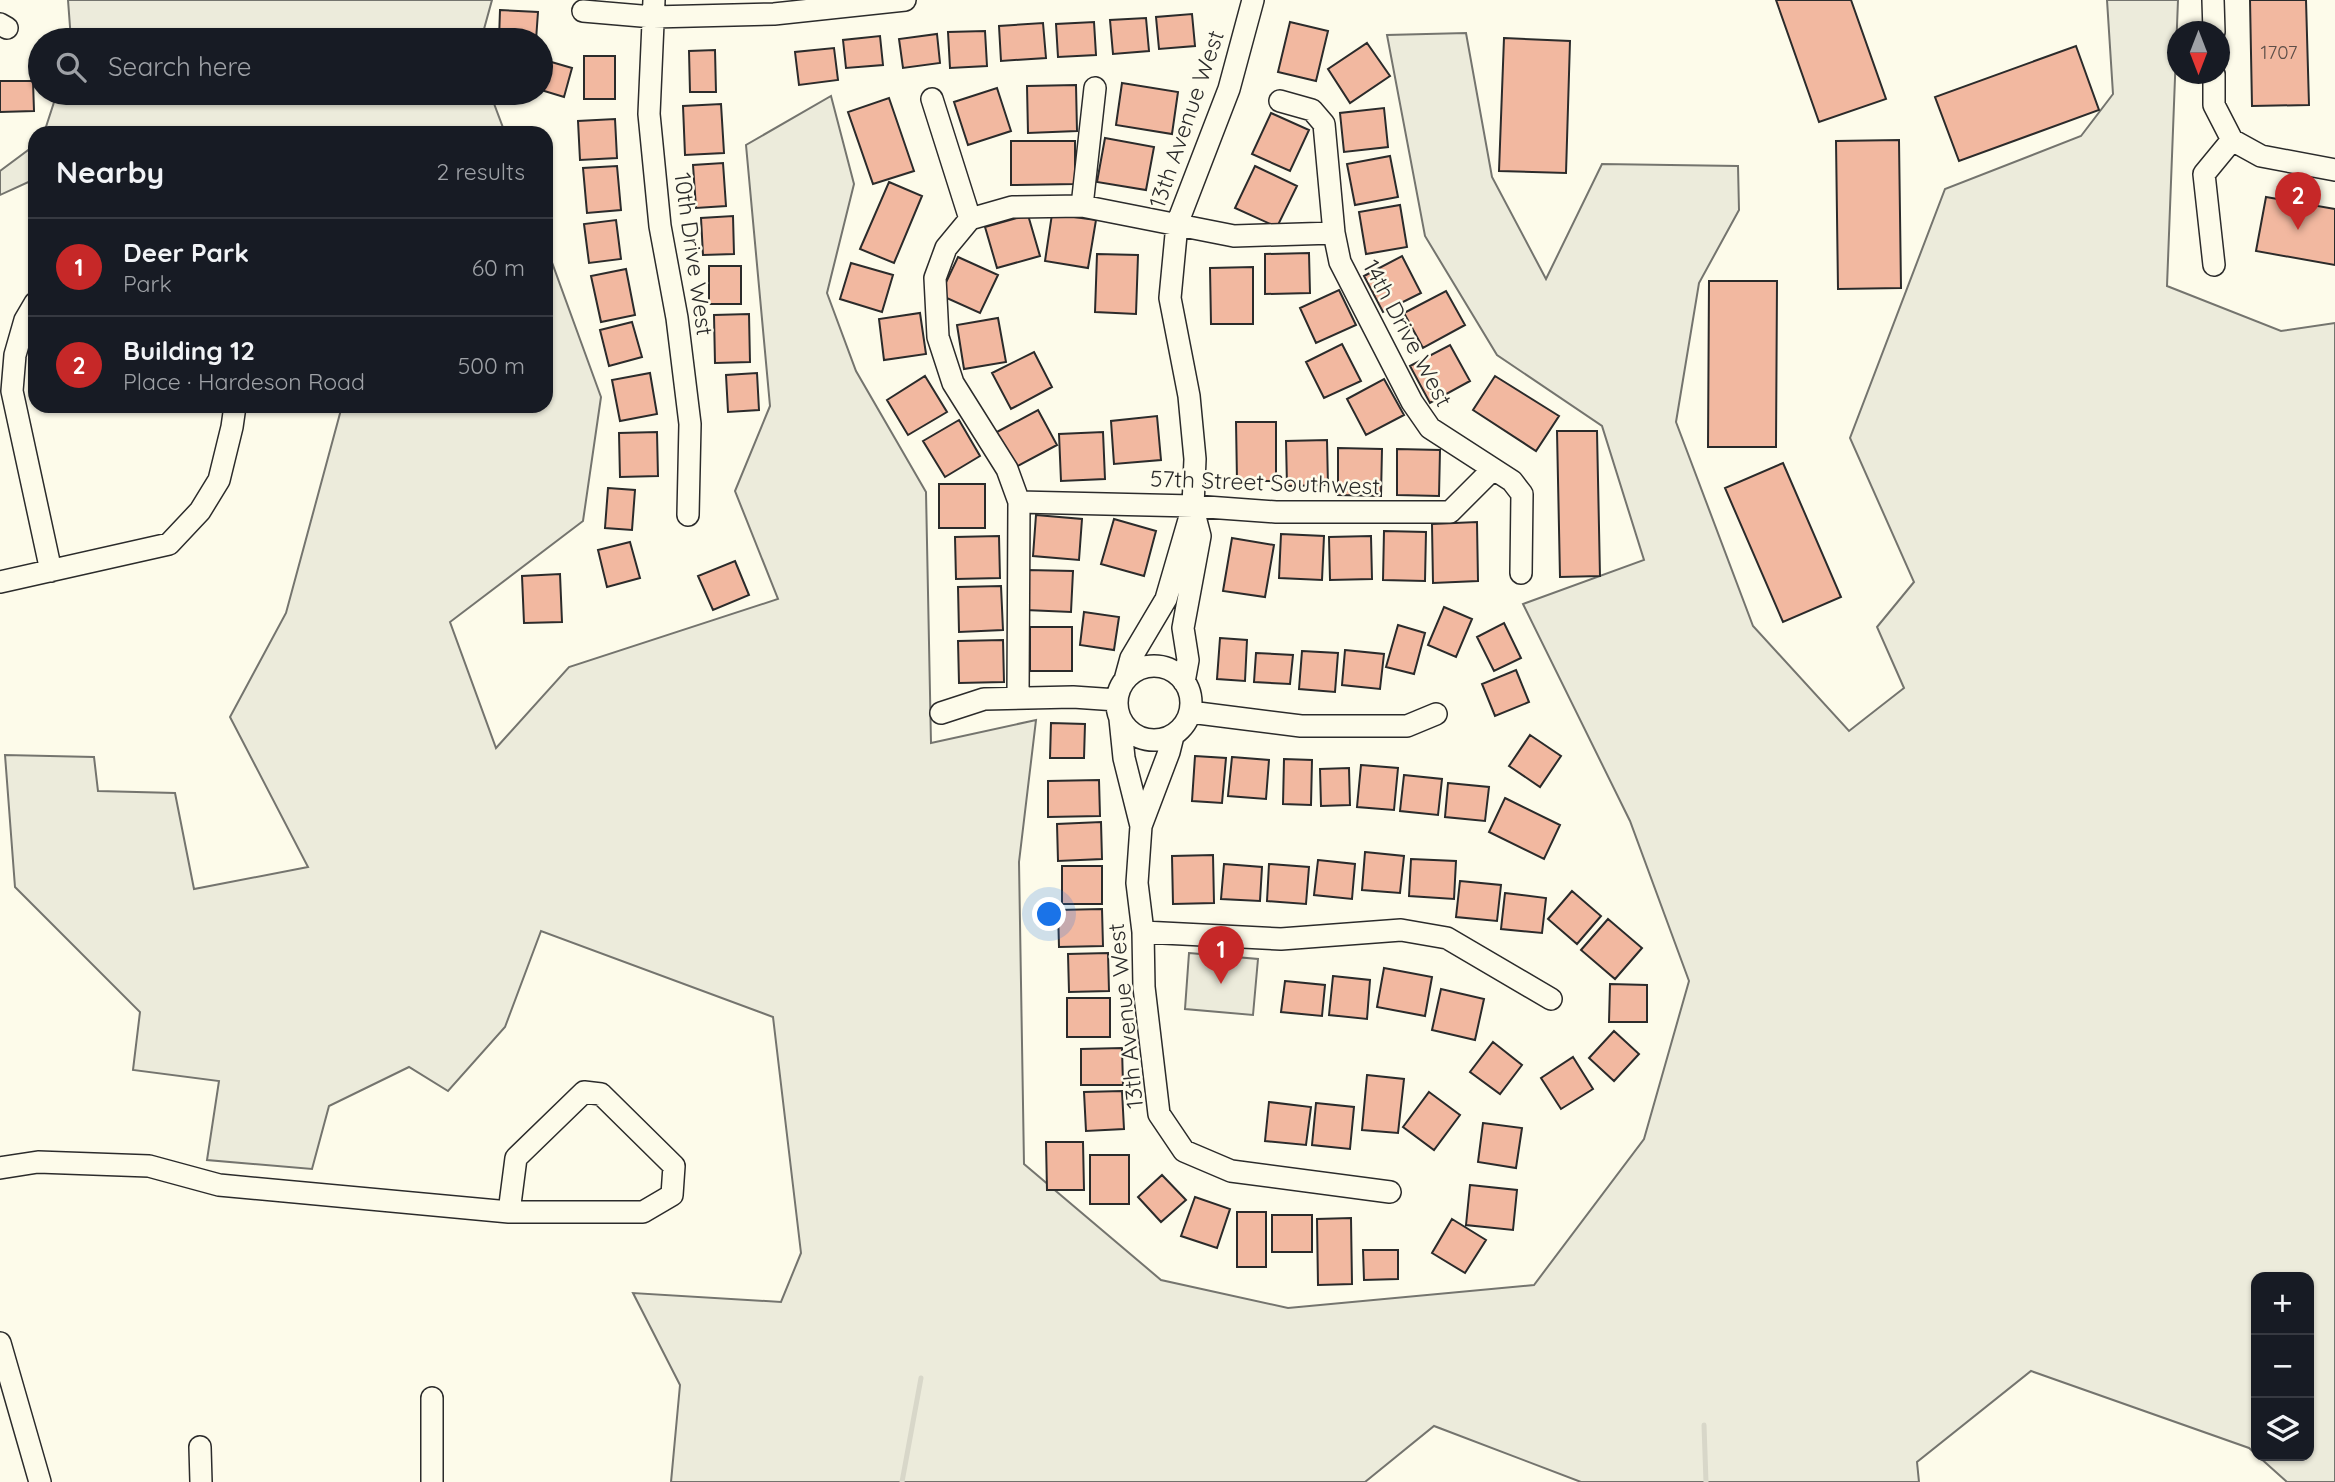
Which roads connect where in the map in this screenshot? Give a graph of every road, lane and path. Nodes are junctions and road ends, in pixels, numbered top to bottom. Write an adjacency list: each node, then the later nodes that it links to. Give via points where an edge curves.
1 (905, 0): 4 (street)
2 (1253, 0): 16 (street, 13th Avenue West, via 1229,89)
3 (2214, 0): 7 (street)
4 (840, 4): 5 (street, via 774,14)
5 (653, 9): 6 (street); 24 (street, 10th Drive West, via 649,114 660,226 690,424)
6 (583, 11)
7 (2214, 21)
8 (2214, 84): 12 (street, via 2214,104)
9 (1095, 88): 14 (street)
10 (932, 99): 15 (street)
11 (1280, 101): 17 (street, 14th Drive West, via 1312,110 1324,124)
12 (2232, 140): 13 (street, via 2261,156); 18 (street, via 2204,174)
13 (2335, 170)
14 (1082, 206): 15 (street, via 1012,207); 16 (street)
15 (970, 219): 22 (street, via 946,248 935,278 938,337 953,383 1007,469)
16 (1177, 224): 17 (street, via 1234,236); 23 (street, 13th Avenue West, via 1170,298 1189,396 1195,459)
17 (1334, 233): 21 (street, 14th Drive West, via 1340,262 1412,402 1430,428)
18 (2214, 265)
19 (28, 315): 25 (street, via 15,355 12,391)
20 (234, 413): 25 (street, via 219,480 200,511 169,544)
21 (1492, 470): 23 (street, 57th Street Southwest, via 1450,512 1276,512); 26 (street, 14th Drive West, via 1512,481 1522,495)
22 (1019, 502): 23 (street, 57th Street Southwest); 29 (street)
23 (1193, 506): 28 (street, 13th Avenue West, via 1200,536 1183,628 1188,660); 30 (street, 13th Avenue West, via 1166,599 1130,658)
24 (688, 515)
25 (51, 571): 27 (street)
26 (1521, 573)
27 (0, 582)
28 (1184, 682): 30 (street, via 1171,670 1154,666 1137,670); 31 (street, via 1191,698)
29 (1018, 697): 30 (street); 32 (street, via 984,699)
30 (1121, 700): 34 (street, via 1126,728 1140,738); 35 (street, 13th Avenue West, via 1124,758)
31 (1190, 712): 33 (street, via 1301,726 1406,726); 34 (street)
32 (941, 713)
33 (1436, 714)
34 (1172, 736): 35 (street, 13th Avenue West)
35 (1141, 826): 36 (street, 13th Avenue West, via 1137,883)
36 (1143, 932): 37 (street, via 1281,939 1401,930 1447,939); 39 (street, 13th Avenue West, via 1144,986 1159,1115 1184,1150 1231,1171)
37 (1551, 999)
38 (0, 1168): 40 (street, via 38,1162 149,1166 219,1185)
39 (1390, 1192)
40 (509, 1212): 40 (street, via 643,1212 671,1195 674,1166 601,1094 584,1092 516,1158)
41 (0, 1343): 44 (street)
42 (432, 1398): 46 (street)
43 (200, 1447): 45 (street)
44 (40, 1482)
45 (201, 1482)
46 (432, 1482)

